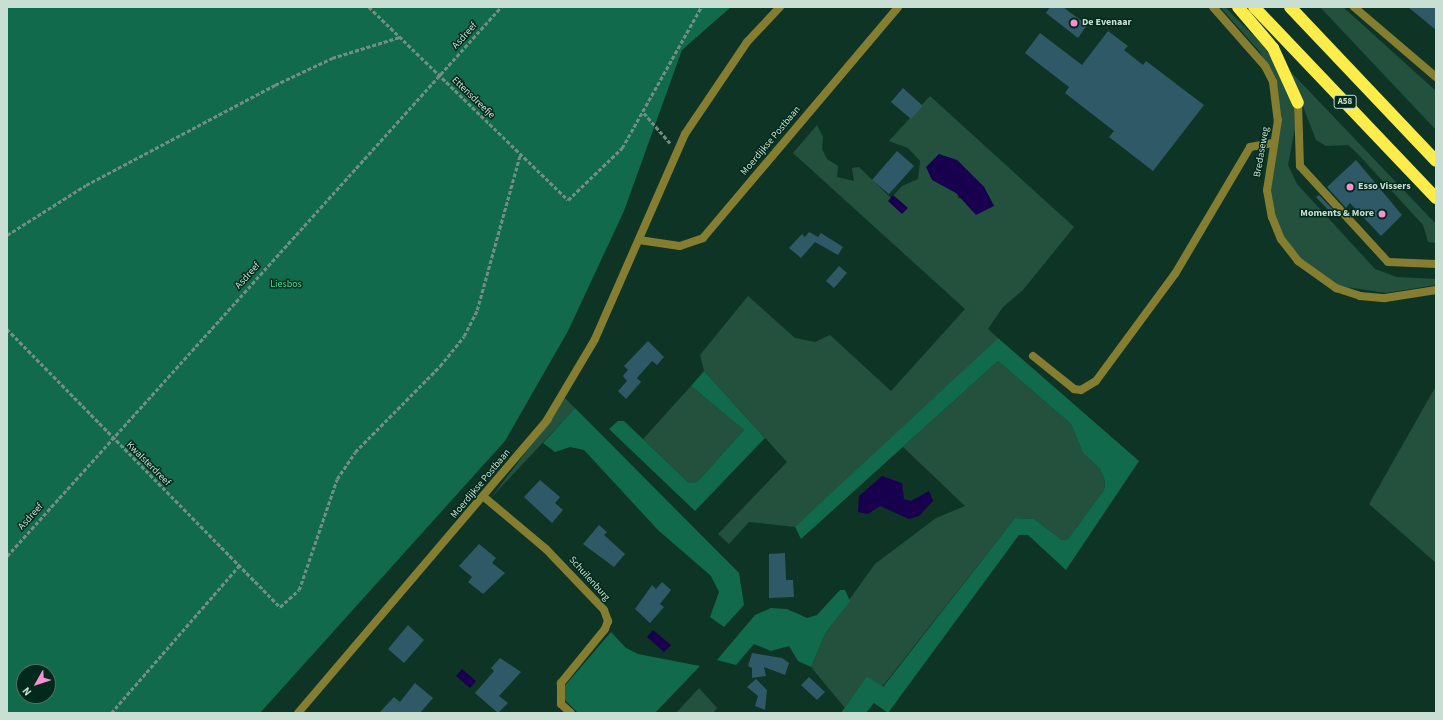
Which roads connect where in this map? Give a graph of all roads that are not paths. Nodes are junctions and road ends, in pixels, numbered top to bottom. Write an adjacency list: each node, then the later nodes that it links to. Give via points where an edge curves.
1 (780, 7): 13 (street, Moerdijkse Postbaan, via 747,42 685,134)
2 (898, 7): 13 (street, Moerdijkse Postbaan, via 703,238 680,246)
3 (1213, 7): 10 (street, Bredaseweg, via 1265,66 1273,82 1278,120)
4 (1238, 7): 9 (highway, via 1273,48)
5 (1254, 7): 12 (highway, A58)
6 (1290, 7): 11 (highway, A58)
7 (1354, 7): 8 (street)
8 (1436, 77)
9 (1298, 103): 14 (street, via 1300,166 1388,262)
10 (1273, 143): 15 (street, Bredaseweg, via 1267,190 1272,217 1281,239 1298,261 1336,288 1360,296 1384,298); 16 (street, via 1250,147 1175,274 1096,381 1080,390 1074,388)
11 (1436, 161)
12 (1436, 198)
13 (639, 240): 17 (street, Moerdijkse Postbaan, via 595,339 564,393)
14 (1436, 264)
15 (1436, 290)
16 (1034, 356)
17 (484, 497): 18 (street, Moerdijkse Postbaan); 19 (street, Schuilenburg, via 546,549 604,610 608,621 605,629 561,683 561,704)
18 (298, 713)
19 (572, 713)

